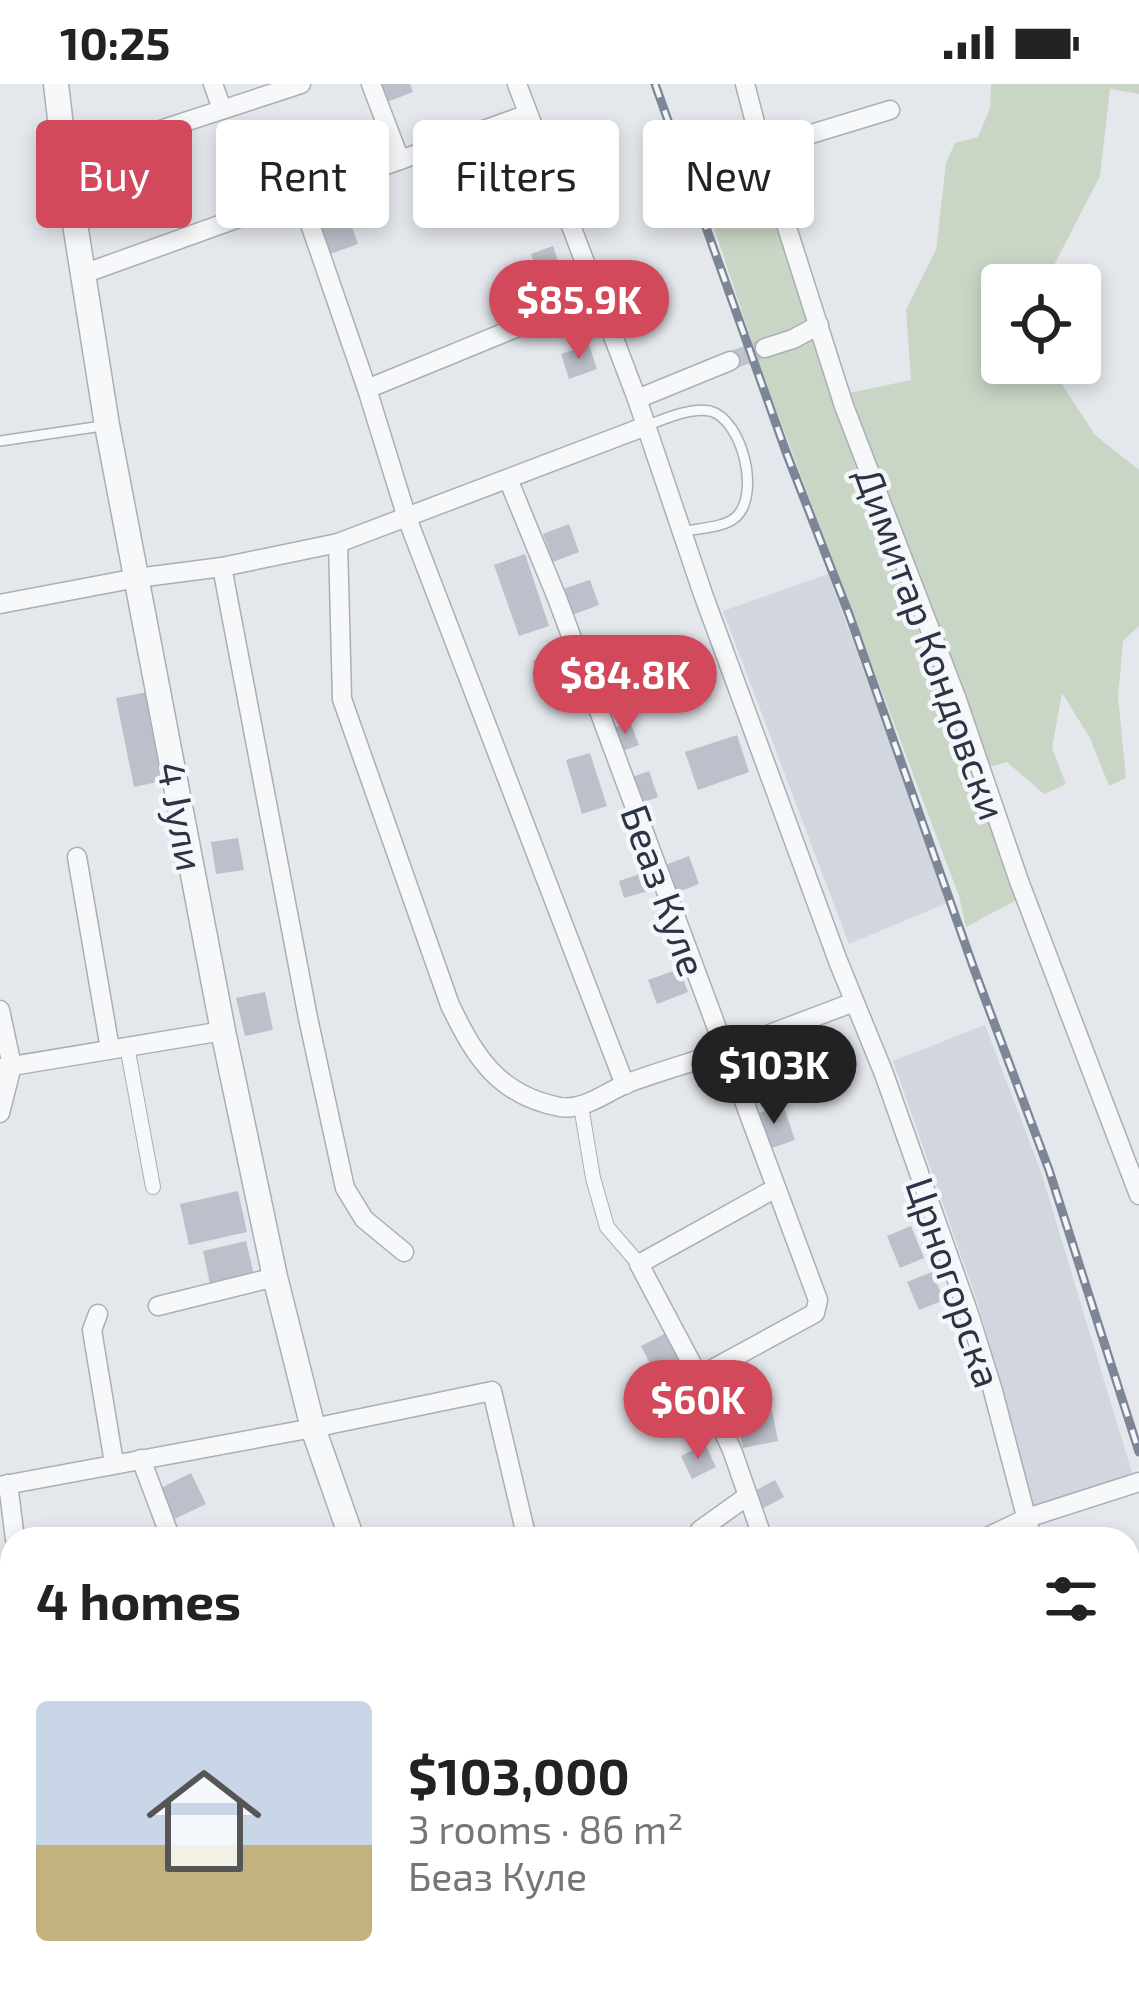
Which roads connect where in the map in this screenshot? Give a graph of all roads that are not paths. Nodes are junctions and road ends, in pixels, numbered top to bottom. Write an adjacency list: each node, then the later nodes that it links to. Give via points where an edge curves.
1 (56, 84): 10 (street, 4 Јули)
2 (213, 84): 7 (street)
3 (301, 84): 7 (street)
4 (371, 84): 14 (street)
5 (518, 84): 9 (street, Црногорска)
6 (745, 84): 12 (street, Димитар Кондовски)
7 (222, 109): 11 (street)
8 (890, 110): 13 (street)
9 (528, 114): 14 (street); 21 (street, Црногорска)
10 (60, 120)
11 (189, 120)
12 (754, 120)
13 (814, 133)
14 (400, 160): 15 (street)
15 (389, 164)
16 (216, 226): 20 (street)
17 (76, 228): 20 (street, 4 Јули)
18 (311, 228): 25 (street)
19 (787, 228): 22 (street, Димитар Кондовски)
20 (83, 274): 27 (street, 4 Јули)
21 (596, 295): 25 (street); 26 (street, Црногорска)
22 (819, 326): 23 (street); 49 (street, Димитар Кондовски)
23 (765, 348)
24 (730, 361): 26 (street)
25 (367, 389): 31 (street)
26 (637, 399): 28 (street, Црногорска)
27 (107, 424): 29 (lane); 35 (street, 4 Јули)
28 (646, 426): 30 (street); 32 (street, Црногорска); 32 (lane, via 704,409 721,415 742,450 743,508 728,522)
29 (0, 442)
30 (508, 479): 31 (street); 42 (street, Беаз Куле)
31 (407, 518): 33 (street); 44 (street)
32 (682, 532): 38 (street, Црногорска)
33 (338, 543): 34 (street); 45 (street, via 342,699 450,1005 469,1044 507,1086 564,1108)
34 (222, 567): 35 (street); 50 (street, via 345,1188 364,1219)
35 (137, 578): 36 (street); 40 (street, 4 Јули)
36 (0, 604)
37 (77, 857): 41 (street)
38 (854, 1002): 42 (street); 62 (street, Црногорска, via 969,1314)
39 (0, 1010): 43 (street)
40 (223, 1031): 41 (street); 52 (street, 4 Јули)
41 (118, 1048): 43 (street); 47 (street)
42 (724, 1051): 44 (street); 48 (street, Беаз Куле)
43 (6, 1067): 46 (street)
44 (625, 1084): 45 (street)
45 (581, 1106): 51 (street, via 608,1227)
46 (0, 1113)
47 (153, 1187)
48 (776, 1188): 51 (street); 55 (street, Беаз Куле, via 818,1307)
49 (1139, 1195)
50 (404, 1252)
51 (639, 1264): 55 (street)
52 (275, 1277): 53 (street); 56 (street, 4 Јули)
53 (158, 1306)
54 (98, 1314): 58 (street, via 92,1330)
55 (698, 1377): 61 (street)
56 (313, 1428): 57 (street); 65 (street, 4 Јули); 66 (street, via 492,1390)
57 (141, 1459): 58 (street); 64 (street)
58 (114, 1463): 60 (street)
59 (1139, 1481): 62 (street)
60 (4, 1485): 63 (street)
61 (746, 1497): 67 (street); 68 (street)
62 (1027, 1518): 69 (street); 70 (street, Црногорска)
63 (13, 1527)
64 (166, 1527)
65 (348, 1527)
66 (524, 1527)
67 (704, 1527)
68 (759, 1527)
69 (1008, 1527)
70 (1029, 1527)

